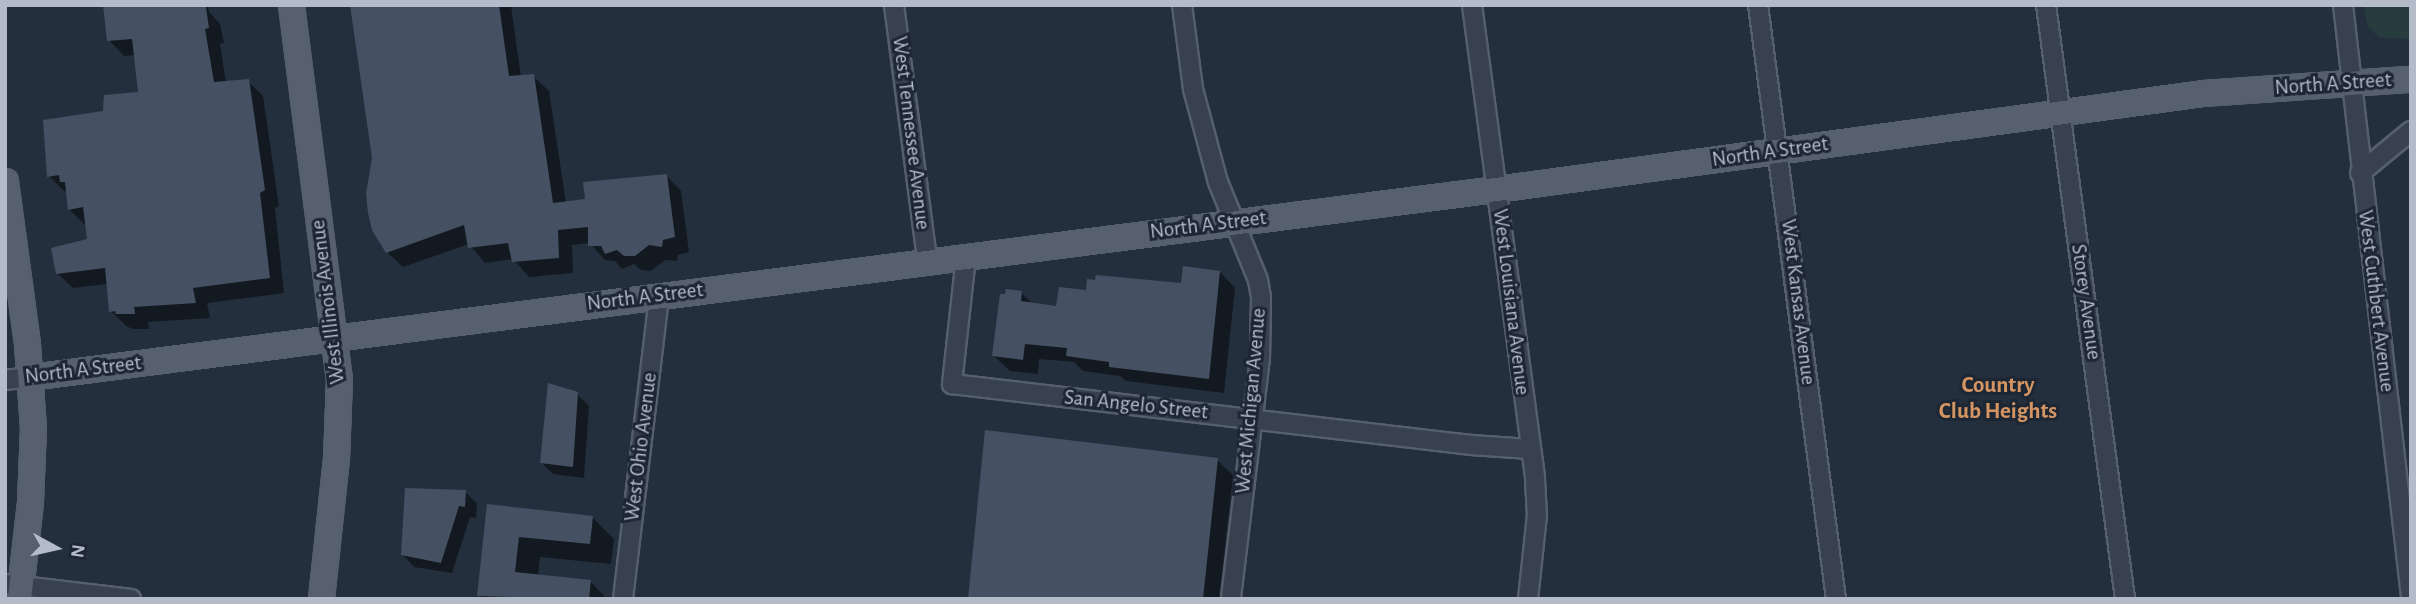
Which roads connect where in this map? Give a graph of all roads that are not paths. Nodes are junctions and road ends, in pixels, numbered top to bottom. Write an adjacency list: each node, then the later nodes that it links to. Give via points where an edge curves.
1 (291, 5): 20 (main road, West Illinois Avenue)
2 (894, 5): 18 (street, West Tennessee Avenue)
3 (1182, 5): 16 (street, West Michigan Avenue, via 1193,89)
4 (1472, 5): 15 (street, West Louisiana Avenue)
5 (1758, 5): 12 (street, West Kansas Avenue)
6 (2046, 5): 10 (street, Storey Avenue)
7 (2343, 5): 9 (street, West Cuthbert Avenue)
8 (2411, 79): 9 (main road, North A Street)
9 (2350, 81): 10 (main road, North A Street, via 2203,93); 13 (street, West Cuthbert Avenue)
10 (2061, 113): 12 (main road, North A Street); 34 (street, Storey Avenue)
11 (2409, 137): 13 (street)
12 (1778, 151): 15 (main road, North A Street); 33 (street, West Kansas Avenue)
13 (2360, 173): 26 (street, West Cuthbert Avenue)
14 (5, 181): 21 (main road)
15 (1496, 189): 16 (main road, North A Street); 24 (street, West Louisiana Avenue)
16 (1233, 222): 17 (main road, North A Street); 23 (street, West Michigan Avenue, via 1261,297 1262,335)
17 (966, 257): 18 (main road, North A Street); 23 (street, San Angelo Street, via 952,384)
18 (927, 260): 19 (main road, North A Street)
19 (659, 295): 20 (main road, North A Street); 30 (street, West Ohio Avenue)
20 (334, 337): 21 (main road, North A Street); 29 (main road, West Illinois Avenue, via 340,403)
21 (30, 377): 22 (street, North A Street); 25 (main road, via 33,451)
22 (5, 380)
23 (1251, 418): 24 (street, San Angelo Street); 31 (street, West Michigan Avenue)
24 (1530, 449): 32 (street, West Louisiana Avenue, via 1537,515)
25 (15, 590): 28 (street)
26 (2410, 590): 27 (street, West Cuthbert Avenue)
27 (2411, 596)
28 (131, 599)
29 (321, 599)
30 (623, 599)
31 (1231, 599)
32 (1528, 599)
33 (1836, 599)
34 (2125, 599)

